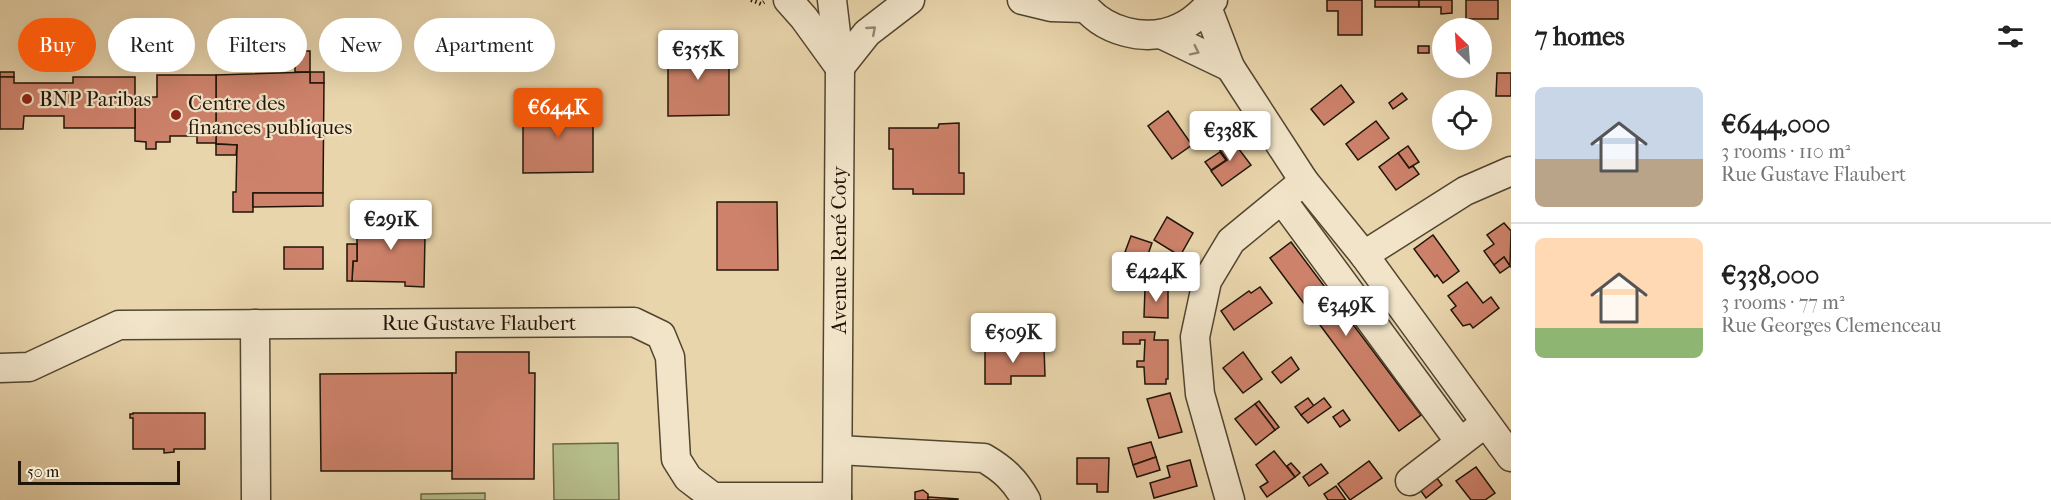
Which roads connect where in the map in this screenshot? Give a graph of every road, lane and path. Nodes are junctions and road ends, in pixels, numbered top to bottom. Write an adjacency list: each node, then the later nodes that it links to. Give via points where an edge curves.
1 (751, 0): 2 (path, via 761,4)
2 (767, 0)
3 (788, 0): 10 (street)
4 (832, 0): 10 (street, Avenue René Coty)
5 (910, 0): 10 (street, one-way to 5, via 867,33)
6 (1022, 0): 8 (street, via 1052,7)
7 (1210, 3): 9 (street, via 1200,15); 11 (street)
8 (1082, 4): 9 (street, via 1119,31)
9 (1161, 34): 11 (street, one-way to 11)
10 (840, 67): 20 (street, Avenue René Coty)
11 (1230, 68): 13 (street)
12 (1511, 171): 15 (street, via 1464,191)
13 (1304, 181): 14 (street); 15 (street)
14 (1282, 200): 19 (street); 26 (street, via 1232,241 1207,282 1195,337 1200,394)
15 (1364, 255): 18 (street)
16 (255, 324): 17 (street, Rue Gustave Flaubert, via 119,325 29,367); 23 (street, Rue Gustave Flaubert, via 634,322 661,335 670,357 676,459 688,478 713,497); 24 (street)
17 (0, 368)
18 (1486, 422): 19 (street); 21 (street)
19 (1461, 442): 22 (street)
20 (838, 450): 23 (street, Avenue René Coty); 25 (street, via 984,458 1004,470)
21 (1511, 456)
22 (1410, 481)
23 (837, 499)
24 (256, 500)
25 (1026, 500)
26 (1230, 500)

